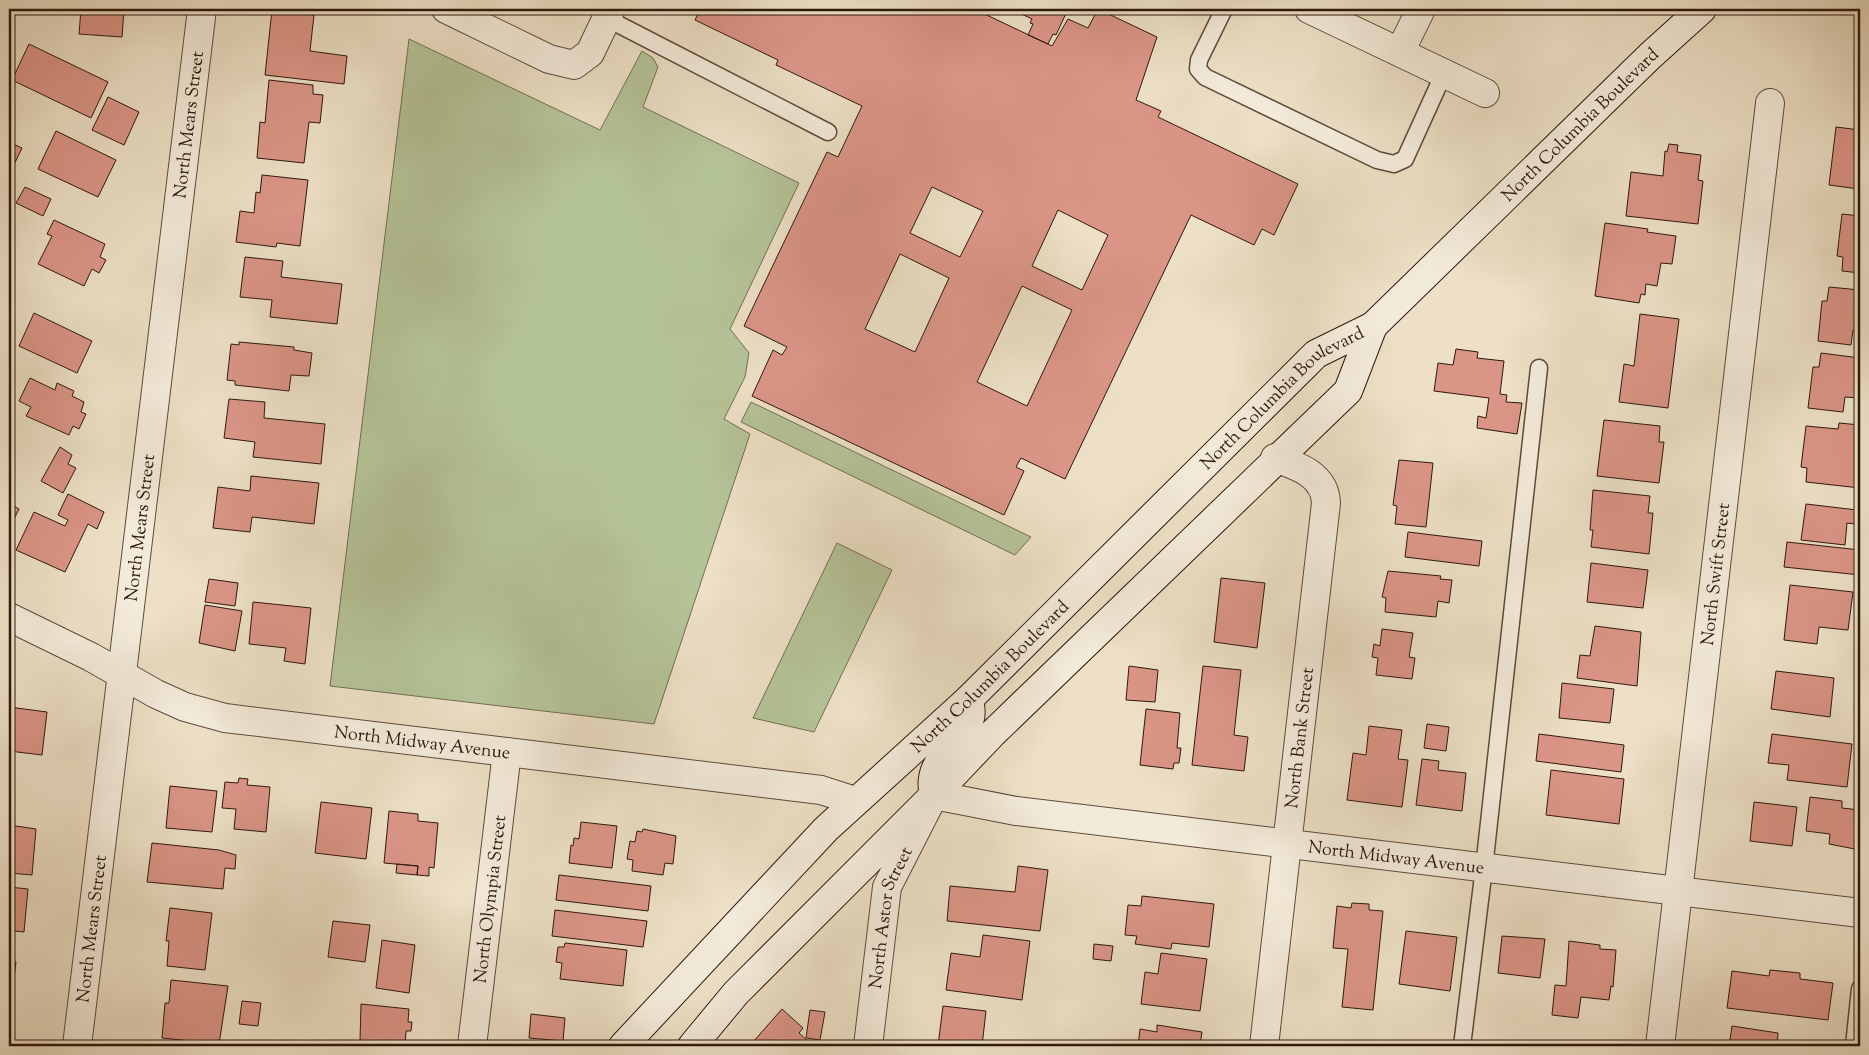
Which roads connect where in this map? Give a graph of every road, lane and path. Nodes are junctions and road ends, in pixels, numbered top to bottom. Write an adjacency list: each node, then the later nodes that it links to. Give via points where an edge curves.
1 (202, 9): 17 (street, North Mears Street)
2 (446, 9): 7 (street, via 549,59 574,65 590,53)
3 (1224, 9): 9 (lane, via 1199,60 1198,69 1205,77 1377,160 1394,164 1405,159)
4 (1309, 9): 8 (street)
5 (1421, 9): 8 (street)
6 (1702, 9): 13 (street, North Columbia Boulevard)
7 (609, 13): 12 (lane)
8 (1400, 52): 9 (street)
9 (1444, 73): 10 (street)
10 (1485, 92)
11 (1770, 103): 24 (street, North Swift Street)
12 (828, 132)
13 (1373, 326): 15 (street, North Columbia Boulevard, via 1348,391); 18 (street, North Columbia Boulevard, via 1316,354)
14 (1539, 368): 23 (lane)
15 (1275, 458): 20 (street, North Columbia Boulevard, via 992,734); 22 (street, North Bank Street, via 1308,472 1318,481 1326,496)
16 (9, 617): 17 (street, North Midway Avenue)
17 (122, 674): 19 (street, North Midway Avenue, via 184,707 225,718); 27 (street, North Mears Street)
18 (969, 699): 20 (street, via 971,717 937,765 931,782); 21 (street, North Columbia Boulevard)
19 (507, 752): 21 (street, North Midway Avenue, via 820,790); 28 (street, North Olympia Street)
20 (934, 795): 22 (street, North Midway Avenue, via 1016,811); 30 (street, North Columbia Boulevard, via 736,993); 31 (street, North Astor Street, via 887,887)
21 (855, 801): 29 (street, North Columbia Boulevard, via 779,877)
22 (1288, 844): 23 (street, North Midway Avenue); 32 (street, North Bank Street)
23 (1484, 868): 24 (street, North Midway Avenue); 33 (lane)
24 (1678, 891): 25 (street, North Midway Avenue); 34 (street, North Swift Street)
25 (1860, 913)
26 (1860, 989): 35 (lane)
27 (77, 1046)
28 (472, 1046)
29 (623, 1046)
30 (692, 1046)
31 (868, 1046)
32 (1264, 1046)
33 (1462, 1046)
34 (1660, 1046)
35 (1854, 1046)

